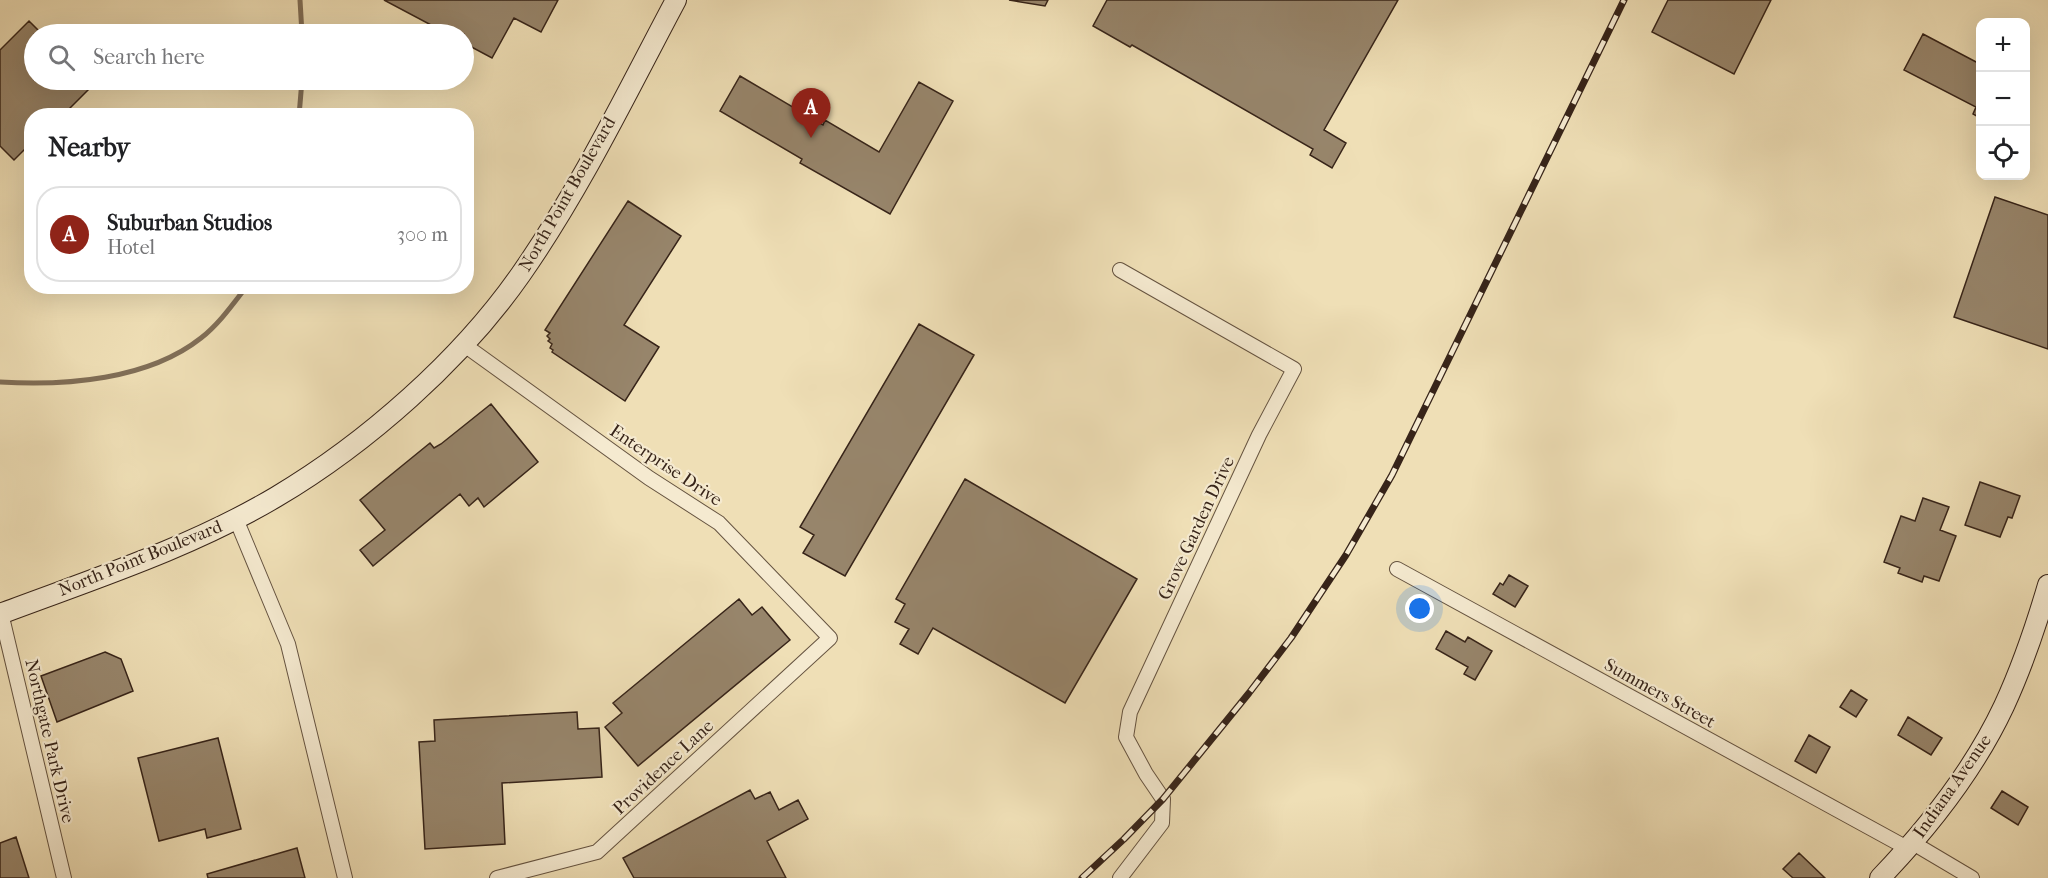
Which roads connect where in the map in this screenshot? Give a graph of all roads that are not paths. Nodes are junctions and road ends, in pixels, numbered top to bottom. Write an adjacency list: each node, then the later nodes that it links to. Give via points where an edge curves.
1 (676, 0): 3 (main road, North Point Boulevard, via 557,219 520,275)
2 (1120, 270): 13 (street, Grove Garden Drive, via 1294,369 1259,435 1130,712 1126,737 1163,799 1162,823)
3 (464, 344): 4 (main road, North Point Boulevard, via 348,449); 8 (street, Enterprise Drive, via 649,478 719,523)
4 (236, 519): 7 (main road, North Point Boulevard, via 171,549); 11 (street, via 288,644)
5 (1397, 569): 9 (street, Summers Street)
6 (2048, 585): 9 (main road, Indiana Avenue, via 2027,649 1989,734)
7 (0, 613): 10 (street, Northgate Park Drive)
8 (830, 638): 12 (street, Providence Lane, via 597,852)
9 (1910, 846): 14 (main road, Indiana Avenue); 15 (street, Summers Street)
10 (64, 878)
11 (345, 878)
12 (497, 878)
13 (1120, 878)
14 (1880, 878)
15 (1972, 878)

